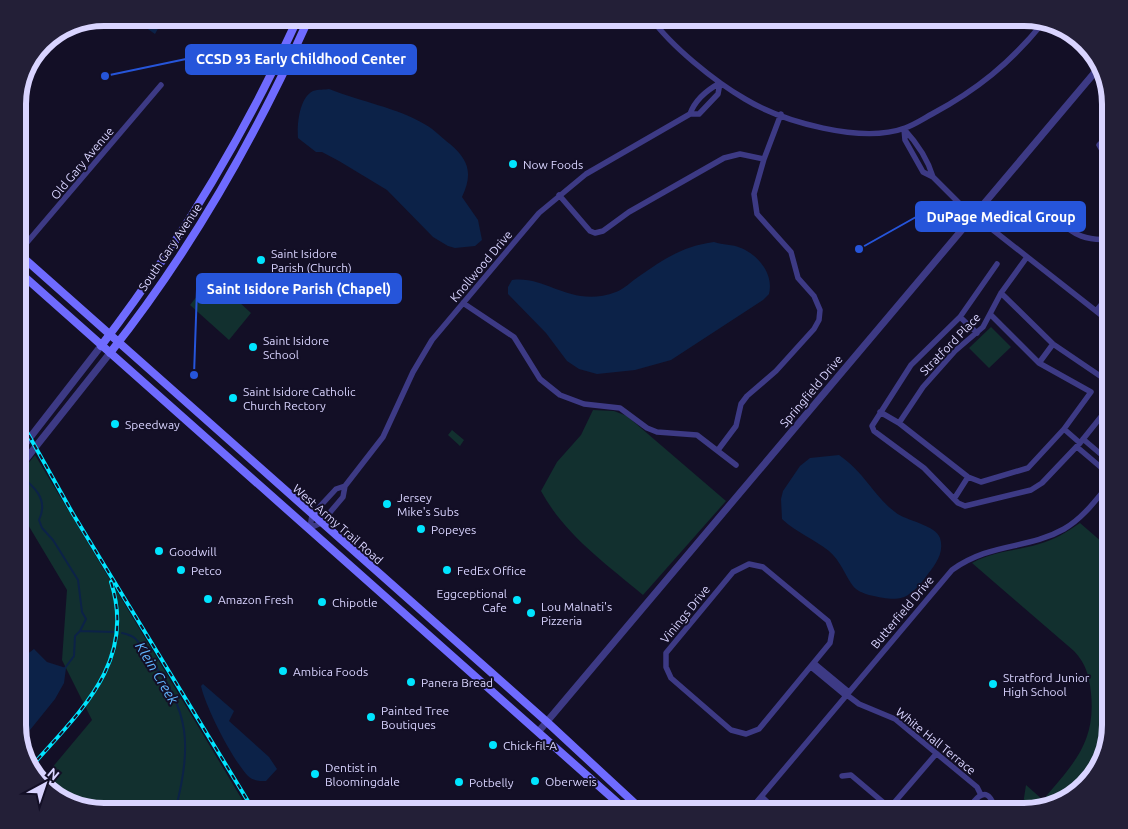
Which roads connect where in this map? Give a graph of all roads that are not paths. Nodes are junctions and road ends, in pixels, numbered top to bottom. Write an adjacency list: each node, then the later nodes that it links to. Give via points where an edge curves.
1 (294, 26): 8 (main road, South Gary Avenue)
2 (306, 26): 9 (main road, South Gary Avenue)
3 (657, 26): 6 (street)
4 (1039, 28): 12 (street, via 1020,49 959,101)
5 (1095, 72): 15 (street, Springfield Drive)
6 (720, 83): 10 (street, Knollwood Drive, via 707,90); 10 (street, Knollwood Drive, via 718,94 709,105 699,114); 11 (street, via 746,100)
7 (161, 85): 18 (street, Old Gary Avenue)
8 (260, 96): 9 (main road); 31 (main road, South Gary Avenue, via 192,215)
9 (270, 100): 32 (main road, South Gary Avenue, via 205,216)
10 (690, 114): 14 (street, Knollwood Drive, via 596,168)
11 (781, 114): 12 (street, via 828,128 862,133); 13 (street)
12 (904, 129): 15 (street, via 914,140 933,177)
13 (764, 160): 14 (street, via 740,154 724,158 597,233 590,231); 44 (street, via 754,194 758,214 791,252 798,278 814,296 820,310 819,320 776,371 747,396 736,426)
14 (559, 195): 24 (street, Knollwood Drive)
15 (975, 215): 19 (street); 58 (street, Springfield Drive)
16 (1058, 219): 17 (street, via 1080,237)
17 (1102, 240)
18 (26, 244)
19 (1027, 257): 23 (street, Stratford Place); 26 (street)
20 (26, 260): 31 (main road, West Army Trail Road)
21 (997, 264): 29 (street)
22 (26, 278): 34 (main road, West Army Trail Road)
23 (1001, 293): 27 (street, Stratford Place); 33 (street)
24 (464, 303): 44 (street, via 514,337 540,379 560,395 584,404 620,408 647,428 667,434 697,435); 50 (street, Knollwood Drive, via 428,347 383,437)
25 (1102, 304): 26 (street)
26 (1096, 311): 28 (street)
27 (991, 315): 30 (street, Stratford Place); 36 (street, Stratford Place)
28 (1102, 316)
29 (960, 317): 30 (street); 38 (street, via 911,365)
30 (977, 333): 40 (street, Stratford Place, via 955,351 923,386)
31 (110, 334): 32 (main road, West Army Trail Road); 34 (main road, South Gary Avenue)
32 (118, 342): 35 (main road, South Gary Avenue); 53 (main road, West Army Trail Road)
33 (1053, 344): 36 (street); 37 (street)
34 (101, 346): 35 (main road, West Army Trail Road); 42 (street, South Gary Avenue)
35 (110, 353): 46 (street, South Gary Avenue); 55 (main road, West Army Trail Road)
36 (1039, 362): 41 (street, Stratford Place, via 1091,392)
37 (1102, 377)
38 (880, 412): 40 (street); 52 (street, via 872,426 874,430 924,468)
39 (1102, 416): 43 (street)
40 (899, 423): 49 (street)
41 (1064, 429): 43 (street); 49 (street, Stratford Place, via 1028,468 981,482)
42 (26, 443)
43 (1080, 443): 45 (street); 48 (street); 52 (street, via 1042,483 1031,490 965,506)
44 (718, 450): 47 (street)
45 (1102, 457)
46 (26, 460)
47 (736, 465)
48 (1102, 466)
49 (968, 477): 52 (street)
50 (345, 486): 53 (street, Knollwood Drive, via 336,489); 54 (street, Knollwood Drive, via 343,497)
51 (1102, 492): 57 (street, Butterfield Drive, via 1082,516 1062,530 986,551 952,570)
52 (954, 498)
53 (312, 515): 54 (main road, West Army Trail Road); 55 (street)
54 (321, 523): 55 (street, Knollwood Drive); 58 (main road, West Army Trail Road)
55 (310, 528): 59 (main road, West Army Trail Road)
56 (813, 665): 56 (street, Vinings Drive, via 759,729 746,734 731,730 672,678 666,667 666,653 733,572 749,564 763,567 828,621 832,632 830,643); 57 (street)
57 (847, 694): 60 (street, White Hall Terrace, via 859,704 895,719); 63 (street, Butterfield Drive)
58 (547, 722): 59 (street, Springfield Drive); 65 (main road, West Army Trail Road)
59 (539, 731): 64 (main road, West Army Trail Road)
60 (936, 754): 62 (street, White Hall Terrace, via 977,787); 69 (street)
61 (842, 776): 68 (street, via 851,775)
62 (981, 794): 70 (street); 71 (street, White Hall Terrace, via 987,795)
63 (762, 797): 66 (street, Butterfield Drive); 67 (street)
64 (617, 803)
65 (633, 803)
66 (757, 803)
67 (768, 803)
68 (881, 803)
69 (895, 803)
70 (974, 803)
71 (992, 803)

